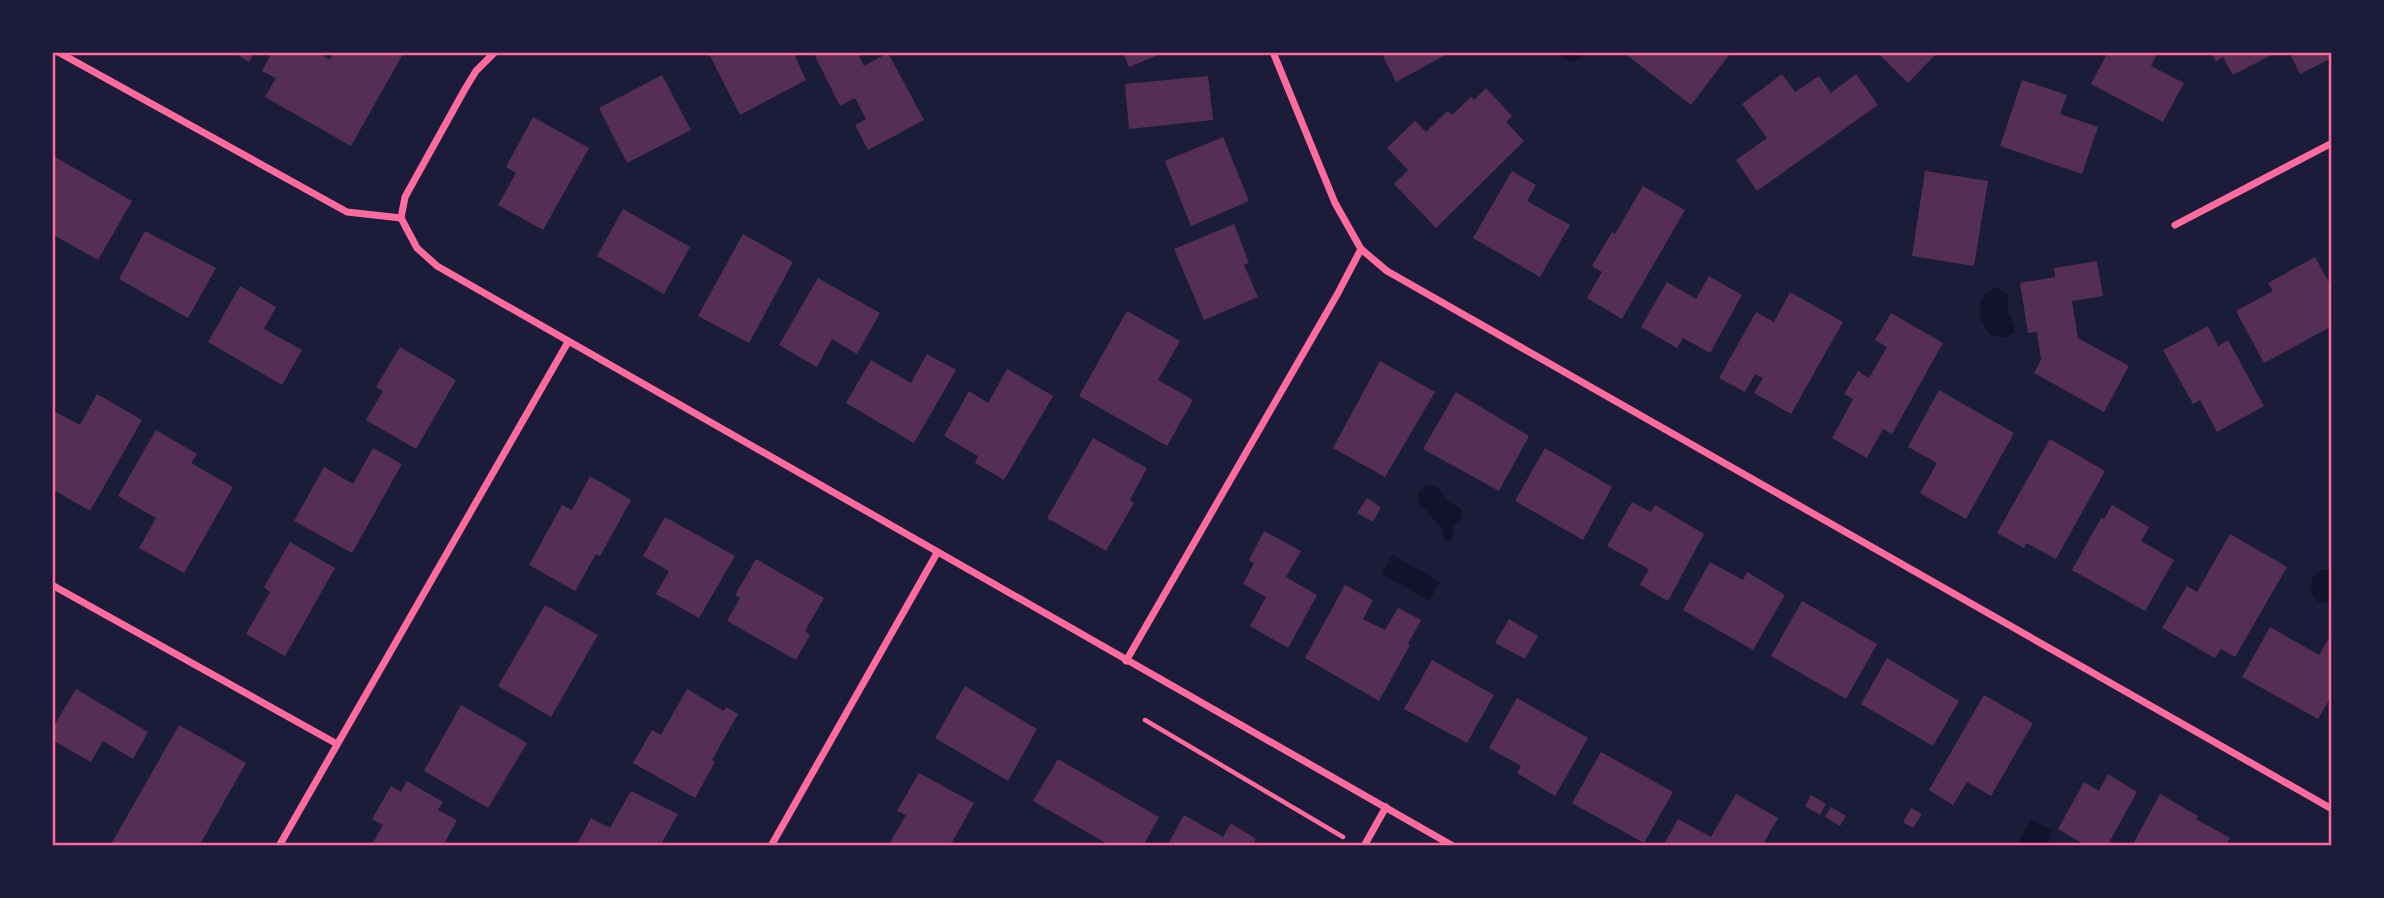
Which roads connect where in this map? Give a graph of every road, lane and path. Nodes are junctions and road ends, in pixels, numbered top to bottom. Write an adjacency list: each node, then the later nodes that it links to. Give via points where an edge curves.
1 (58, 52): 5 (street, via 347,212)
2 (495, 52): 5 (street, via 465,89 405,197)
3 (1273, 52): 7 (street, via 1335,203)
4 (2332, 143): 6 (street)
5 (401, 219): 8 (street, via 416,248 438,266)
6 (2175, 225)
7 (1361, 249): 11 (street); 15 (street, via 1387,271)
8 (568, 342): 9 (street); 13 (street)
9 (937, 552): 11 (street); 18 (street)
10 (52, 585): 13 (street)
11 (1126, 661): 14 (street)
12 (1144, 720): 16 (path)
13 (337, 744): 17 (street)
14 (1385, 807): 19 (street); 20 (street)
15 (2332, 809)
16 (1343, 837)
17 (279, 845)
18 (771, 845)
19 (1364, 845)
20 (1453, 845)

